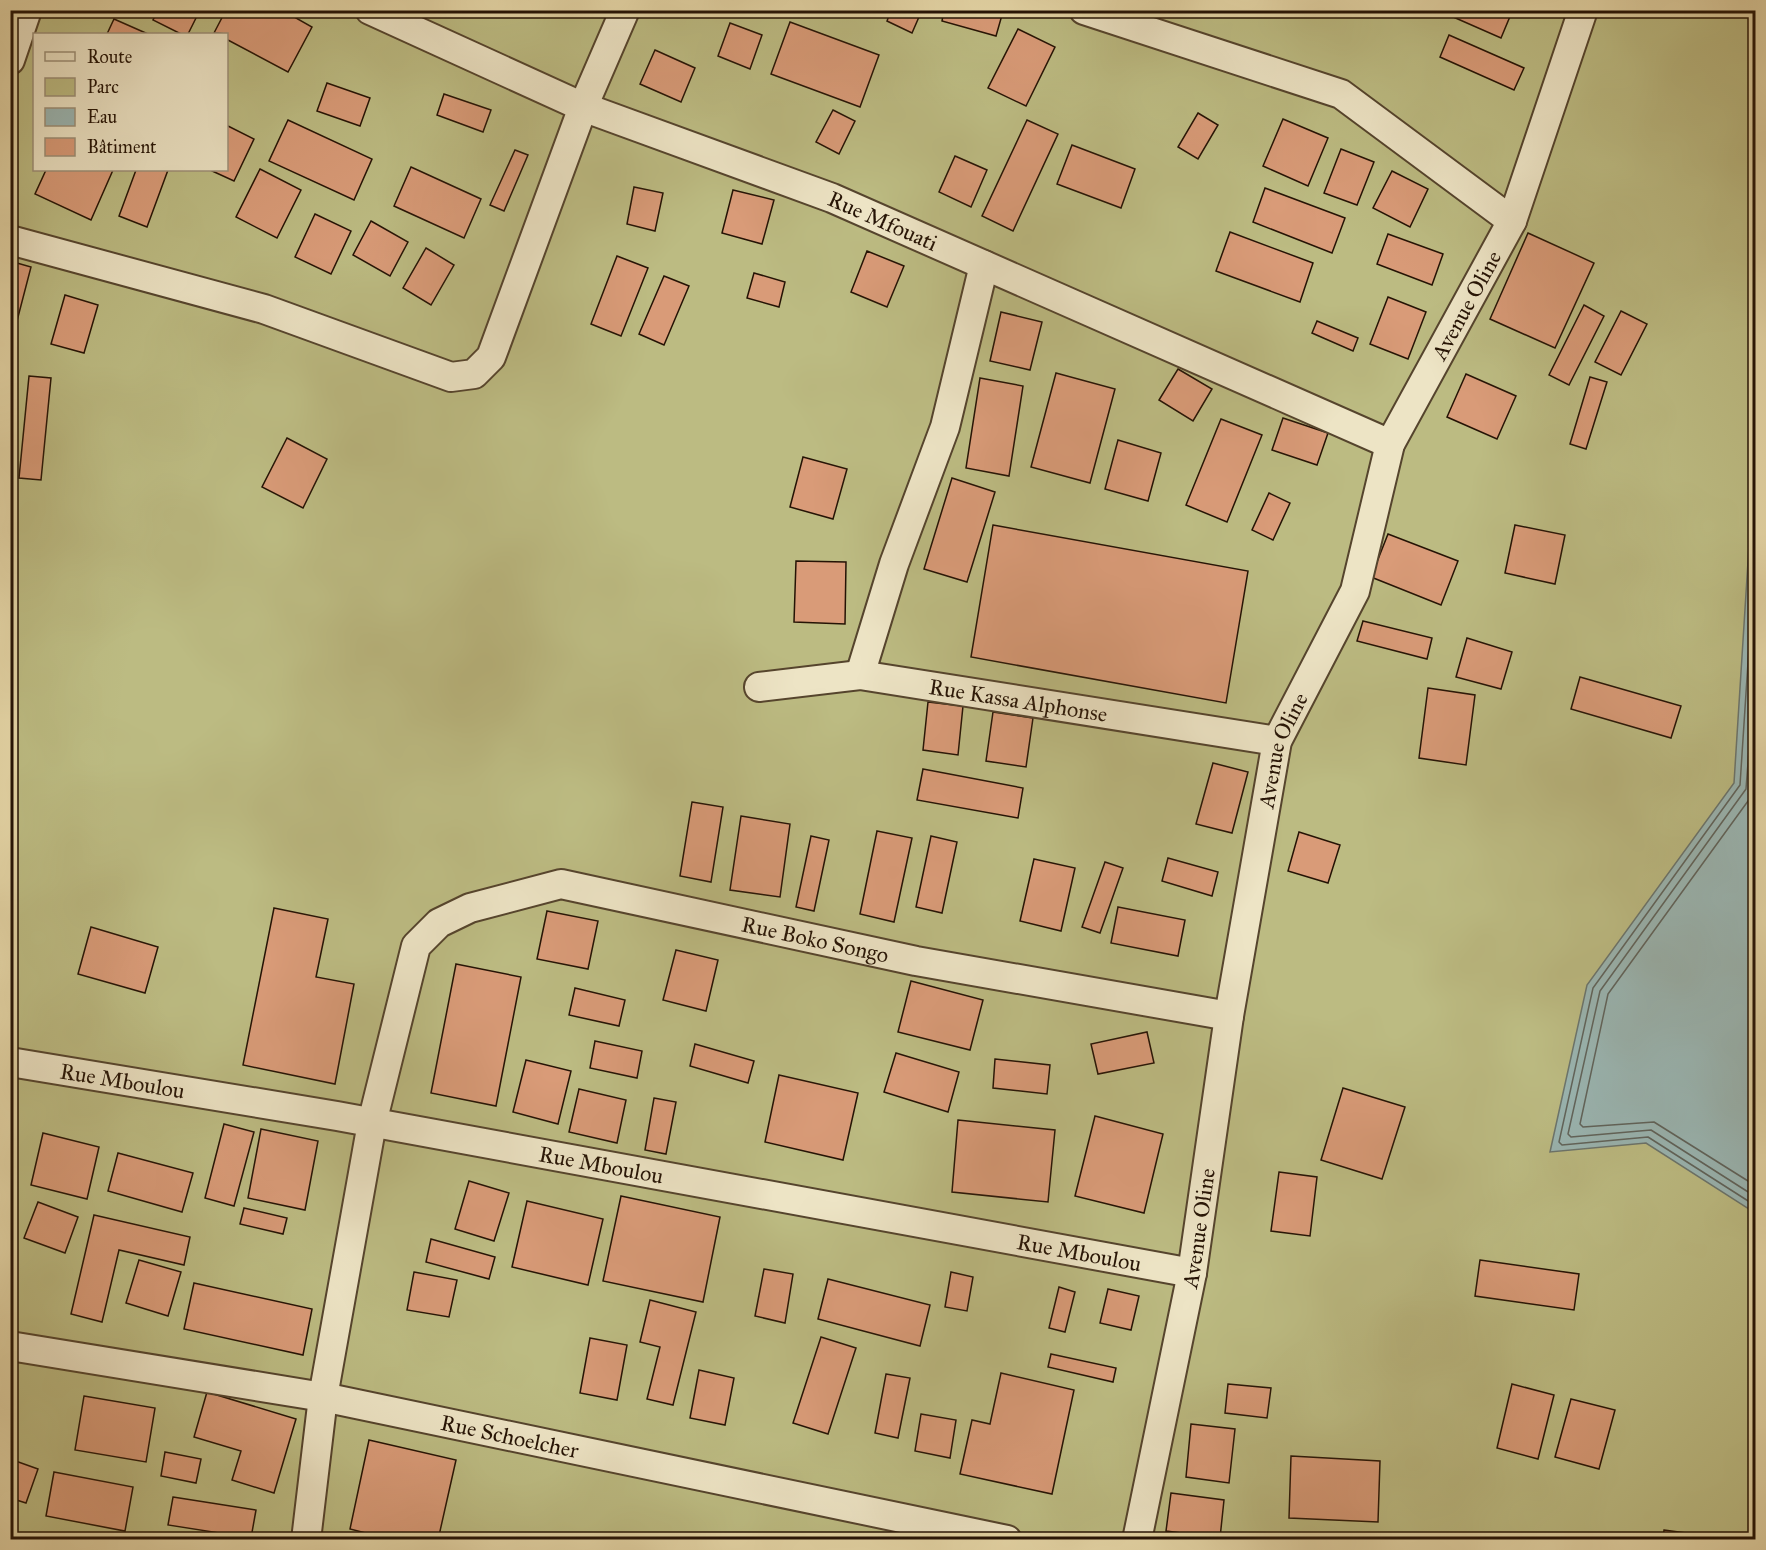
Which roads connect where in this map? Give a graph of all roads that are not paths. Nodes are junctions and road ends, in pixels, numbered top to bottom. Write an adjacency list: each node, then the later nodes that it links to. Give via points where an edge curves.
1 (27, 10): 6 (street)
2 (370, 10): 7 (street, Rue Mfouati)
3 (625, 10): 7 (street)
4 (1084, 10): 8 (street, via 1341,94)
5 (1583, 10): 8 (street, Avenue Oline)
6 (10, 60)
7 (583, 107): 9 (street, via 491,357 474,374 452,377 264,309); 10 (street, Rue Mfouati, via 832,198)
8 (1512, 221): 11 (street, Avenue Oline)
9 (10, 240)
10 (984, 265): 11 (street, Rue Mfouati); 12 (street, via 945,428 894,564)
11 (1390, 444): 14 (street, Avenue Oline, via 1355,591)
12 (860, 675): 13 (street, Rue Kassa Alphonse); 14 (street, Rue Kassa Alphonse)
13 (759, 687)
14 (1277, 741): 15 (street, Avenue Oline)
15 (1229, 1016): 17 (street, Rue Boko Songo, via 916,961 561,884 470,908 439,923 417,946); 18 (street, Avenue Oline)
16 (10, 1062): 17 (street, Rue Mboulou)
17 (372, 1124): 18 (street, Rue Mboulou); 20 (street)
18 (1192, 1273): 23 (street, Avenue Oline)
19 (10, 1346): 20 (street, Rue Schoelcher)
20 (323, 1397): 21 (street); 22 (street, Rue Schoelcher)
21 (306, 1539)
22 (1007, 1539)
23 (1137, 1539)

